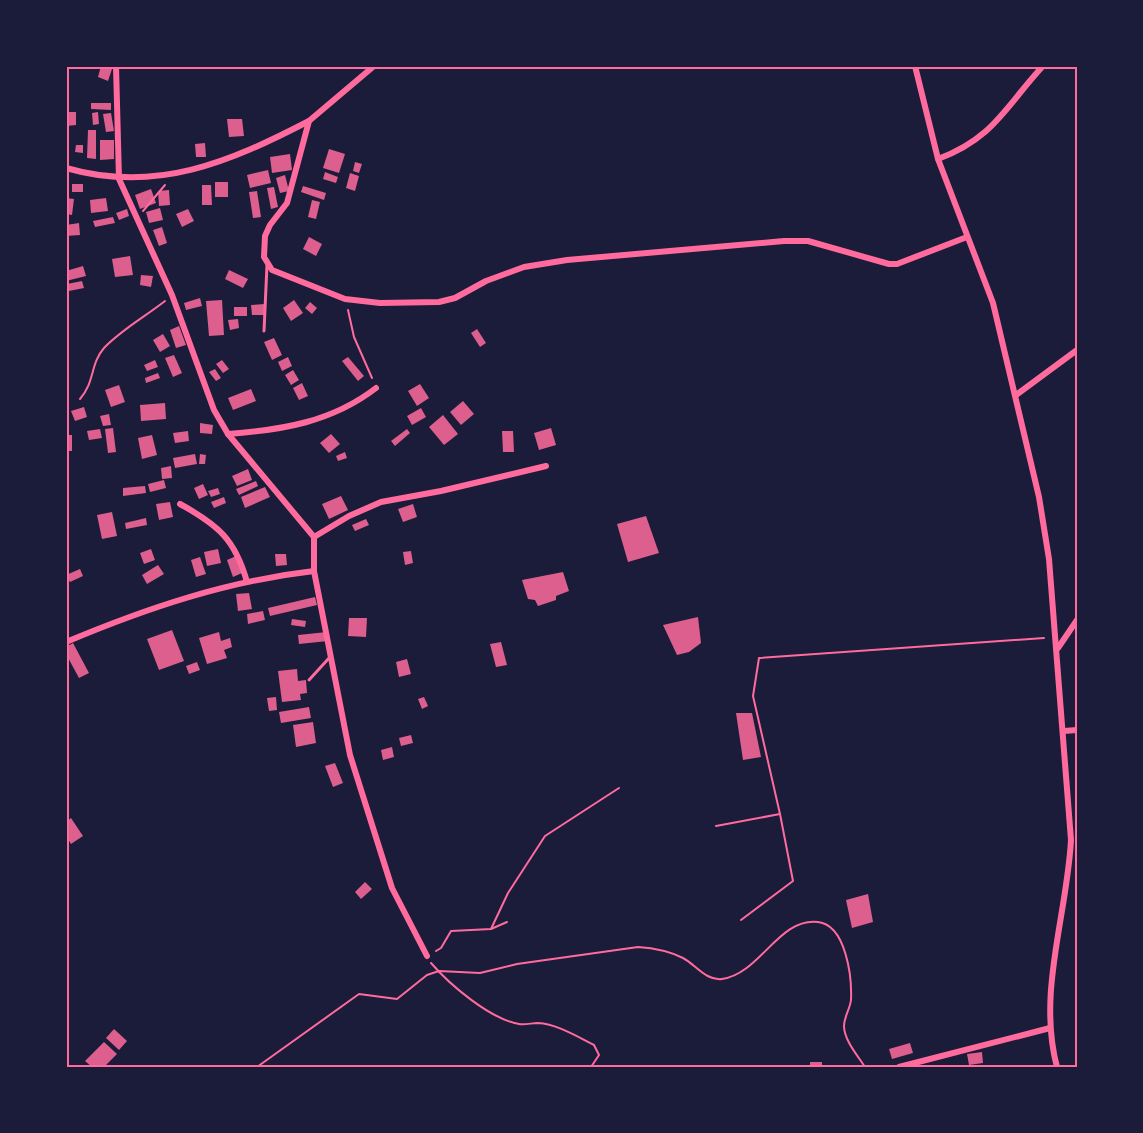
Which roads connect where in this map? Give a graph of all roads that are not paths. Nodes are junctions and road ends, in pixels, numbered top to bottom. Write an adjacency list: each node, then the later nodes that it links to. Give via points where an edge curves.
1 (116, 66): 8 (street)
2 (374, 66): 5 (street)
3 (915, 66): 6 (street)
4 (1043, 66): 6 (street, via 995,125 960,151)
5 (309, 121): 8 (street, via 240,156 211,166); 10 (street, via 287,203 265,236)
6 (938, 159): 9 (street)
7 (66, 168): 8 (street)
8 (119, 179): 15 (street, via 172,295 202,379)
9 (967, 237): 10 (street, via 897,264 808,241 578,259 524,267 439,302 345,299 281,275); 14 (street, via 993,303)
10 (267, 265): 11 (lane)
11 (264, 331)
12 (1077, 350): 14 (street)
13 (376, 388): 15 (street, via 341,410 307,424)
14 (1016, 395): 23 (street, via 1049,559)
15 (228, 434): 18 (street)
16 (546, 466): 18 (street, via 381,502)
17 (180, 504): 20 (street, via 214,524 228,538 241,559)
18 (314, 537): 19 (street)
19 (314, 572): 20 (street); 24 (street)
20 (247, 582): 22 (street, via 158,605)
21 (1077, 620): 23 (street)
22 (66, 642)
23 (1057, 649): 27 (street)
24 (331, 655): 25 (lane); 28 (street, via 350,755 382,861)
25 (309, 680)
26 (1077, 730): 27 (street)
27 (1064, 731): 29 (street, via 1071,851 1053,976)
28 (428, 956)
29 (1050, 1028): 30 (street); 31 (street)
30 (899, 1067)
31 (1057, 1067)

